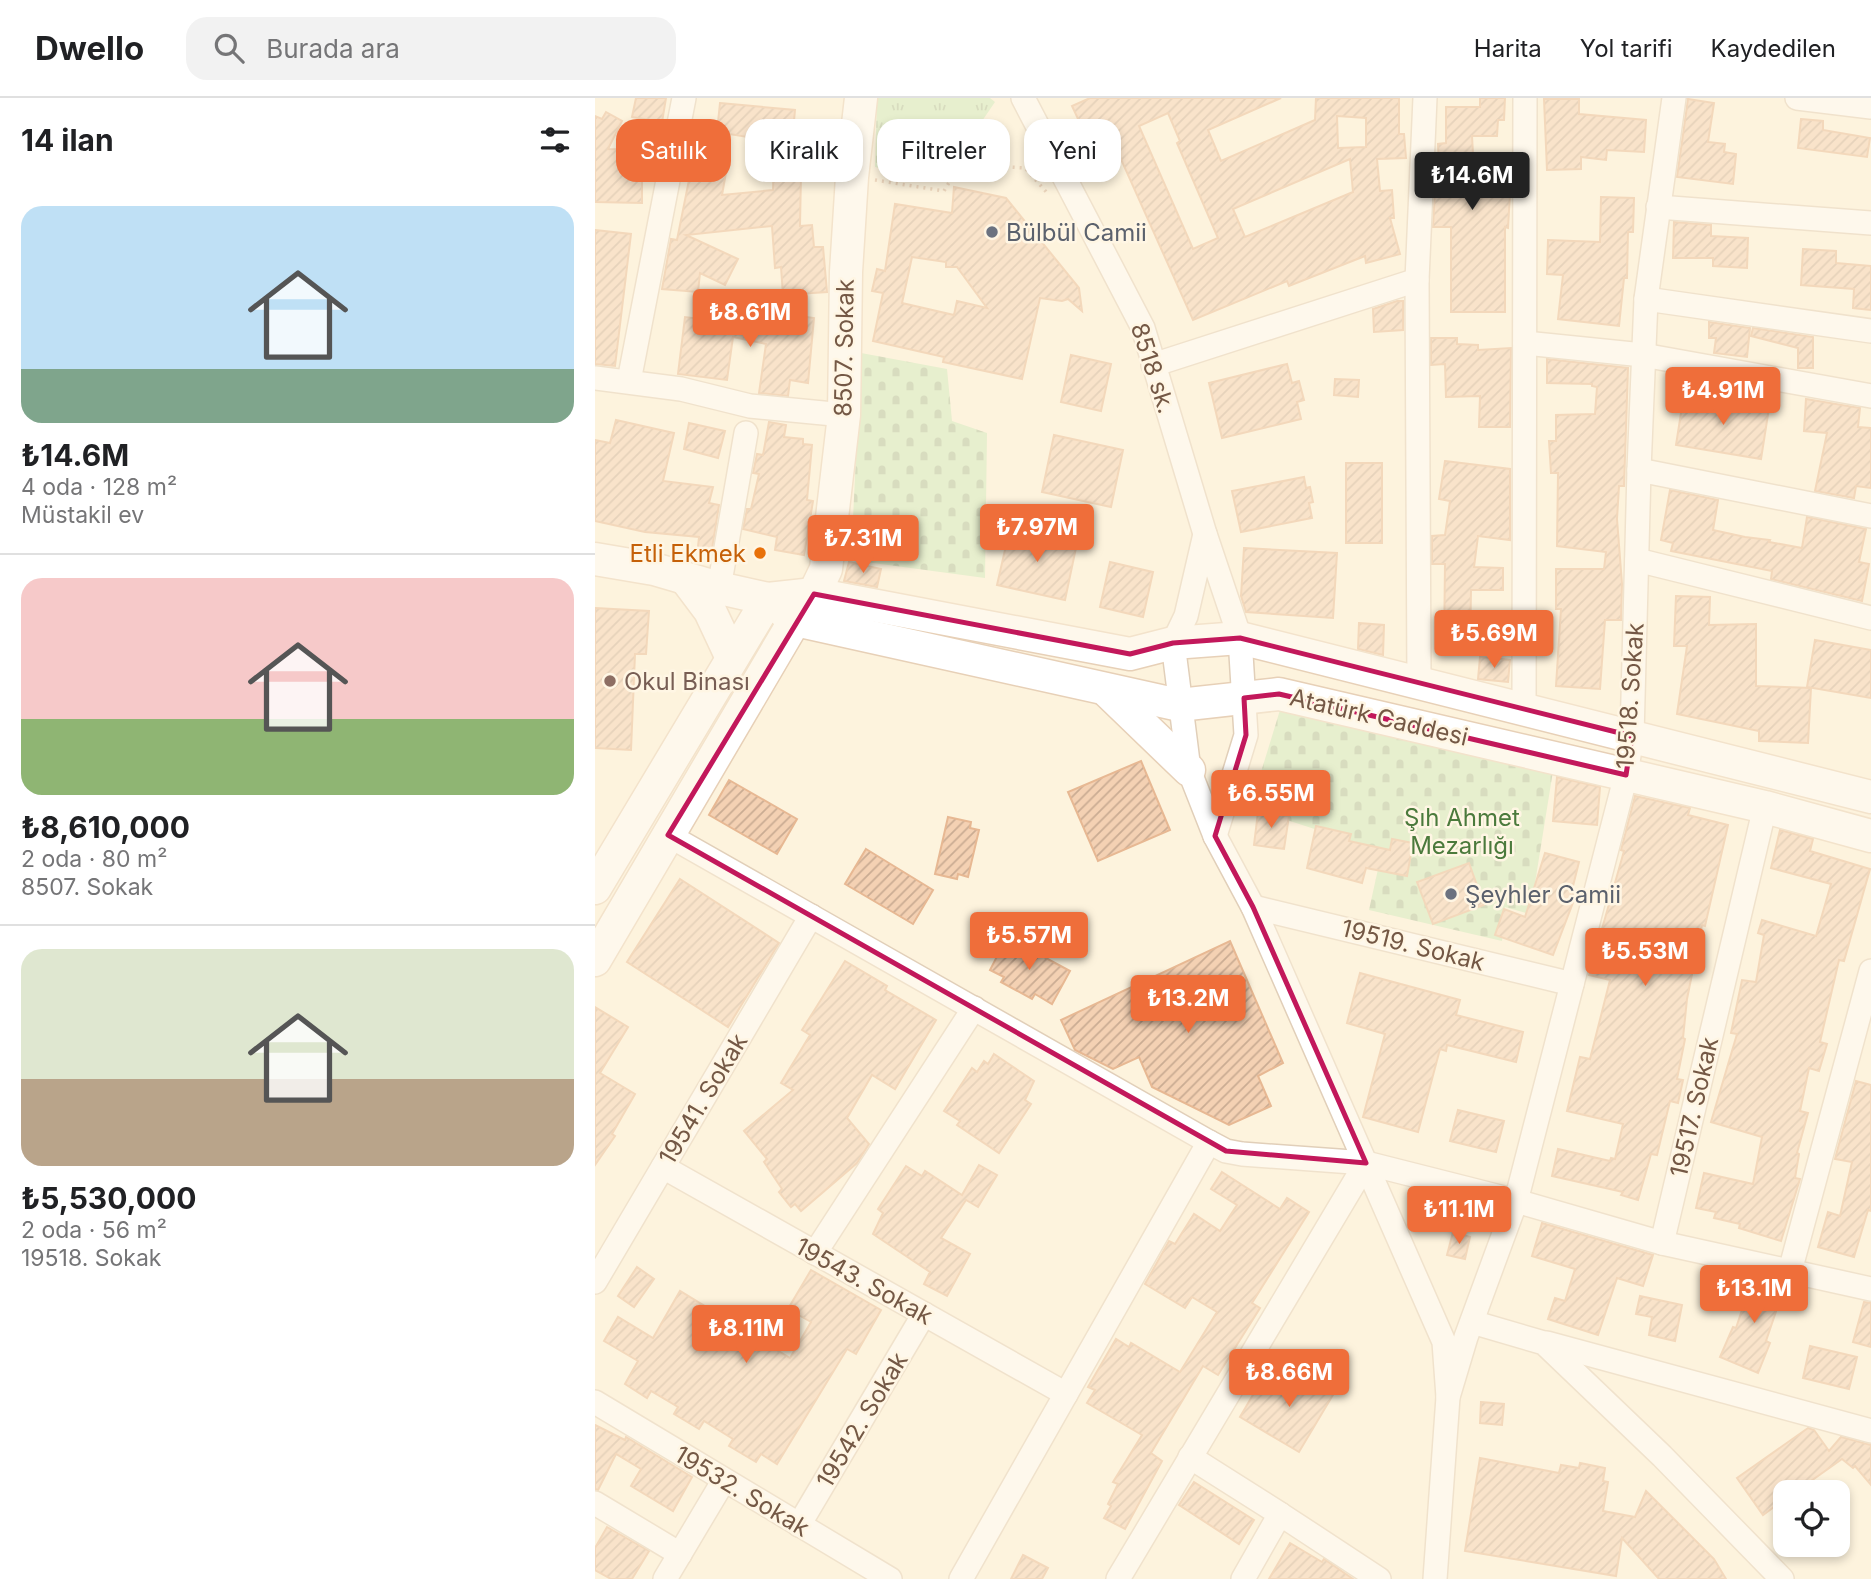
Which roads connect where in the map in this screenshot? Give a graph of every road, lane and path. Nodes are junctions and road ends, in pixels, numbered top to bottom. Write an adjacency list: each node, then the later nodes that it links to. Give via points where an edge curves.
1 (684, 98): 22 (street)
2 (861, 98): 9 (street, 8507. Sokak)
3 (1023, 98): 20 (street, 8518 sk., via 1143,328)
4 (1425, 98): 15 (street)
5 (1525, 98): 18 (street)
6 (1674, 98): 13 (street, 19518. Sokak)
7 (1797, 98): 8 (street)
8 (1871, 107)
9 (859, 119)
10 (863, 179): 12 (path, via 944,191 960,164 1025,168)
11 (852, 182): 24 (street, 8507. Sokak)
12 (1050, 196)
13 (1658, 207): 14 (street); 16 (street, 19518. Sokak)
14 (1871, 223)
15 (1417, 280): 20 (street); 40 (street)
16 (1646, 299): 17 (street); 19 (street, 19518. Sokak)
17 (1871, 331)
18 (1525, 343): 19 (street); 44 (street)
19 (1643, 355): 23 (street); 26 (street, 19518. Sokak)
20 (1153, 365): 28 (street, 8518 sk.)
21 (595, 378): 22 (street)
22 (629, 381): 24 (street, via 750,406)
23 (1871, 396)
24 (843, 415): 33 (street, 8507. Sokak, via 826,569)
25 (746, 433): 32 (street)
26 (1639, 470): 27 (street); 30 (street, 19518. Sokak)
27 (1871, 516)
28 (1205, 534): 37 (street, 8518 sk.); 38 (street, via 1186,616)
29 (595, 559): 31 (street, Atatürk Caddesi)
30 (1636, 560): 35 (street); 45 (street, 19518. Sokak)
31 (687, 579): 32 (street, Atatürk Caddesi); 39 (street, via 710,611)
32 (719, 588): 34 (street, Atatürk Caddesi)
33 (814, 594): 34 (street, Atatürk Caddesi); 36 (street, 8507. Sokak); 38 (street, Atatürk Caddesi, via 1130,654)
34 (768, 599): 36 (street, Atatürk Caddesi); 39 (street)
35 (1871, 618)
36 (795, 620): 41 (street, Atatürk Caddesi); 50 (street, 8507. Sokak)
37 (1240, 638): 38 (street, Atatürk Caddesi); 40 (street, Atatürk Caddesi); 42 (street, 8518 sk.)
38 (1173, 643): 43 (street)
39 (732, 658): 53 (street)
40 (1419, 682): 44 (street, Atatürk Caddesi)
41 (1105, 689): 43 (street, Atatürk Caddesi); 46 (street)
42 (1244, 698): 43 (street, Atatürk Caddesi); 47 (street, Atatürk Caddesi, via 1279,694); 51 (street, 8518 sk., via 1245,735)
43 (1179, 705): 46 (street)
44 (1524, 709): 45 (street, Atatürk Caddesi)
45 (1632, 736): 47 (street, 19518. Sokak); 48 (street, Atatürk Caddesi)
46 (1189, 770): 51 (street)
47 (1626, 775): 49 (street, Atatürk Caddesi); 59 (street, 19518. Sokak)
48 (1871, 797)
49 (1765, 807): 52 (street, Atatürk Caddesi); 65 (street, 19517. Sokak)
50 (668, 835): 56 (street); 57 (street, 8507. Sokak)
51 (1215, 836): 55 (street)
52 (1871, 836)
53 (603, 855): 54 (street)
54 (595, 888)
55 (1253, 907): 59 (street, 19519. Sokak); 62 (street)
56 (811, 916): 60 (street); 63 (street, 19541. Sokak)
57 (595, 960)
58 (1871, 971): 67 (street)
59 (1573, 984): 64 (street, 19518. Sokak)
60 (974, 1008): 61 (street); 66 (street)
61 (1209, 1142): 62 (street, via 1242,1154); 73 (street)
62 (1366, 1163): 64 (street); 71 (street); 76 (street)
63 (663, 1167): 66 (street, 19543. Sokak); 68 (street, 19541. Sokak)
64 (1516, 1201): 65 (street); 71 (street, 19518. Sokak)
65 (1662, 1242): 67 (street)
66 (814, 1253): 70 (street, 19543. Sokak)
67 (1790, 1272): 69 (street)
68 (595, 1282)
69 (1871, 1290)
70 (924, 1314): 73 (street, 19543. Sokak); 80 (street, 19542. Sokak)
71 (1461, 1334): 72 (street); 88 (street, via 1448,1397)
72 (1544, 1343): 75 (street); 89 (street, via 1662,1455)
73 (1066, 1394): 84 (street)
74 (595, 1402): 77 (street, 19532. Sokak)
75 (1871, 1431)
76 (1190, 1457): 79 (street); 85 (street)
77 (724, 1480): 80 (street, 19532. Sokak); 81 (street)
78 (595, 1503): 81 (street)
79 (1280, 1514): 86 (street); 87 (street)
80 (799, 1525): 83 (street, 19532. Sokak)
81 (680, 1554): 82 (street)
82 (665, 1579)
83 (890, 1579)
84 (961, 1579)
85 (1118, 1579)
86 (1243, 1579)
87 (1379, 1579)
88 (1434, 1579)
89 (1782, 1579)

